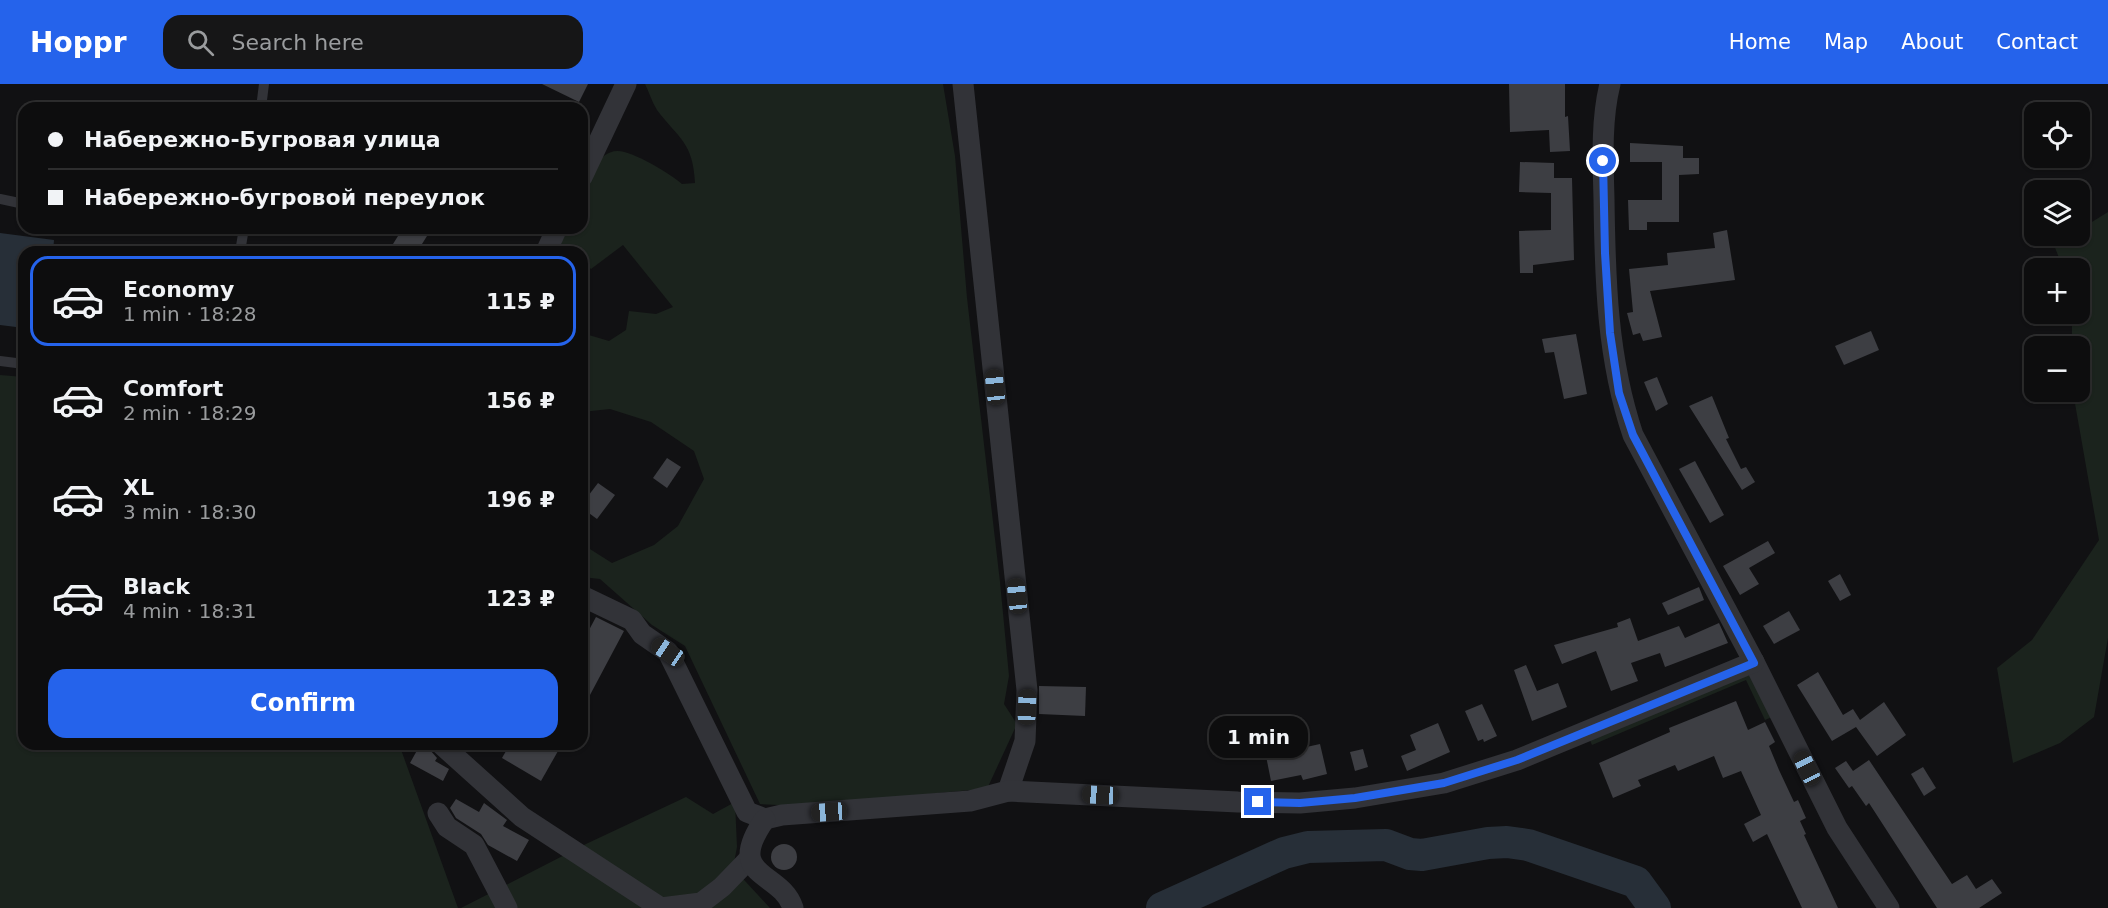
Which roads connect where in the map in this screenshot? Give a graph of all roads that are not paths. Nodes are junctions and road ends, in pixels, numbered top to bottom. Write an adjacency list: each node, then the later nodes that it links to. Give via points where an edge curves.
1 (264, 84): 5 (lane)
2 (626, 84): 6 (street)
3 (963, 84): 14 (street, via 1027,690 1025,741)
4 (1610, 84): 12 (street, via 1603,161 1605,253 1611,353 1619,393 1633,435)
5 (262, 102)
6 (588, 164)
7 (0, 199): 8 (lane)
8 (18, 203)
9 (0, 362): 10 (lane)
10 (18, 364)
11 (588, 600): 16 (street, via 632,620 642,634 668,652 747,812)
12 (1754, 663): 14 (street, via 1517,760 1444,783 1300,803); 20 (street, via 1837,828)
13 (448, 750): 17 (street, via 522,817 661,908 701,903)
14 (1008, 791): 16 (street, via 970,801)
15 (438, 813): 18 (street, via 447,827 474,845)
16 (765, 819): 17 (street, via 752,837)
17 (750, 858): 19 (street, via 759,874 790,899)
18 (507, 908)
19 (793, 908)
20 (1889, 908)

